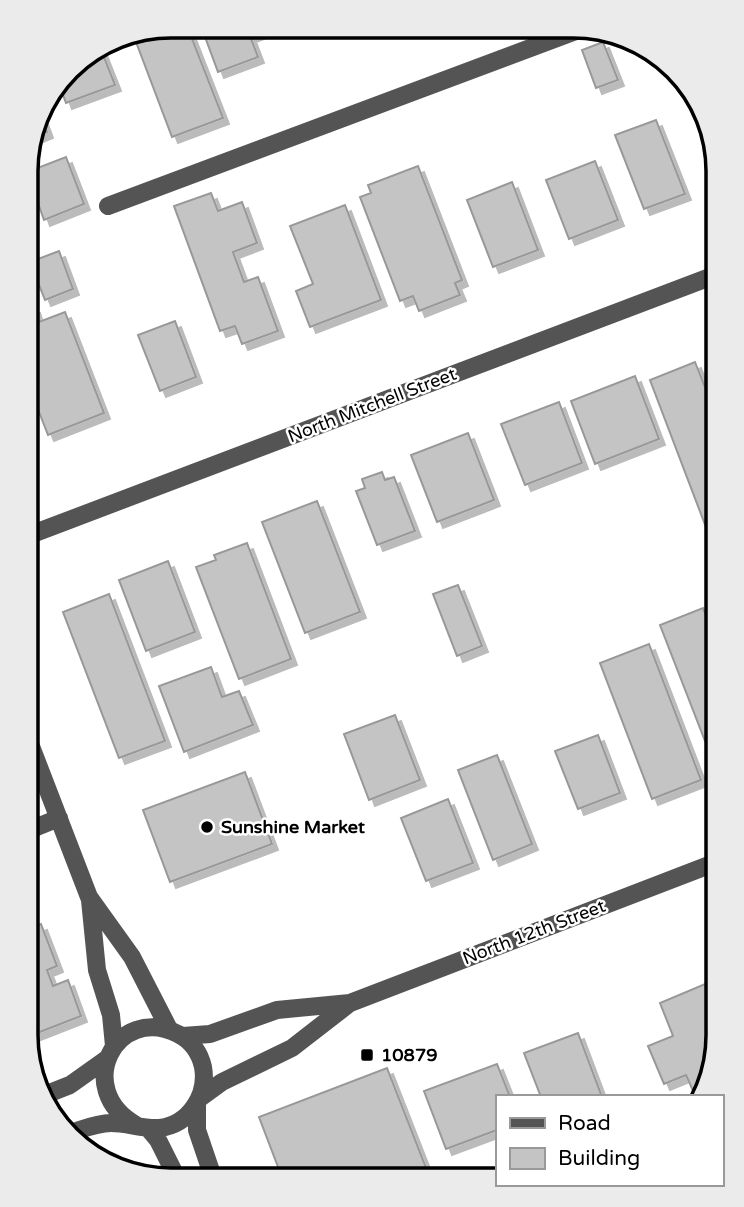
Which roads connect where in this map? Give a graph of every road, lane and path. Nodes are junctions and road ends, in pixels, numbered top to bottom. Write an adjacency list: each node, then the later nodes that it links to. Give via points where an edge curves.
1 (557, 38): 2 (street)
2 (108, 206)
3 (706, 279): 4 (street, North Mitchell Street)
4 (38, 532)
5 (38, 764): 6 (street)
6 (59, 818): 7 (street); 9 (street)
7 (38, 827)
8 (705, 868): 10 (street, North 12th Street)
9 (89, 897): 11 (street, via 132,957); 12 (street, via 97,970 111,1015)
10 (350, 1003): 11 (street, North 12th Street, via 277,1010 210,1034); 14 (street, North 12th Street, via 292,1048 222,1082)
11 (176, 1032): 12 (street, North 12th Street, via 139,1029); 14 (street, via 195,1048 202,1064 204,1081)
12 (111, 1052): 13 (street, North 12th Street, via 86,1076); 15 (street, via 104,1084 107,1097 124,1118)
13 (51, 1092)
14 (198, 1101): 15 (street, North 12th Street, via 173,1124); 18 (street, via 197,1130)
15 (142, 1126): 16 (street, North 12th Street, via 110,1123); 17 (street, via 158,1140)
16 (80, 1131)
17 (172, 1168)
18 (210, 1168)

